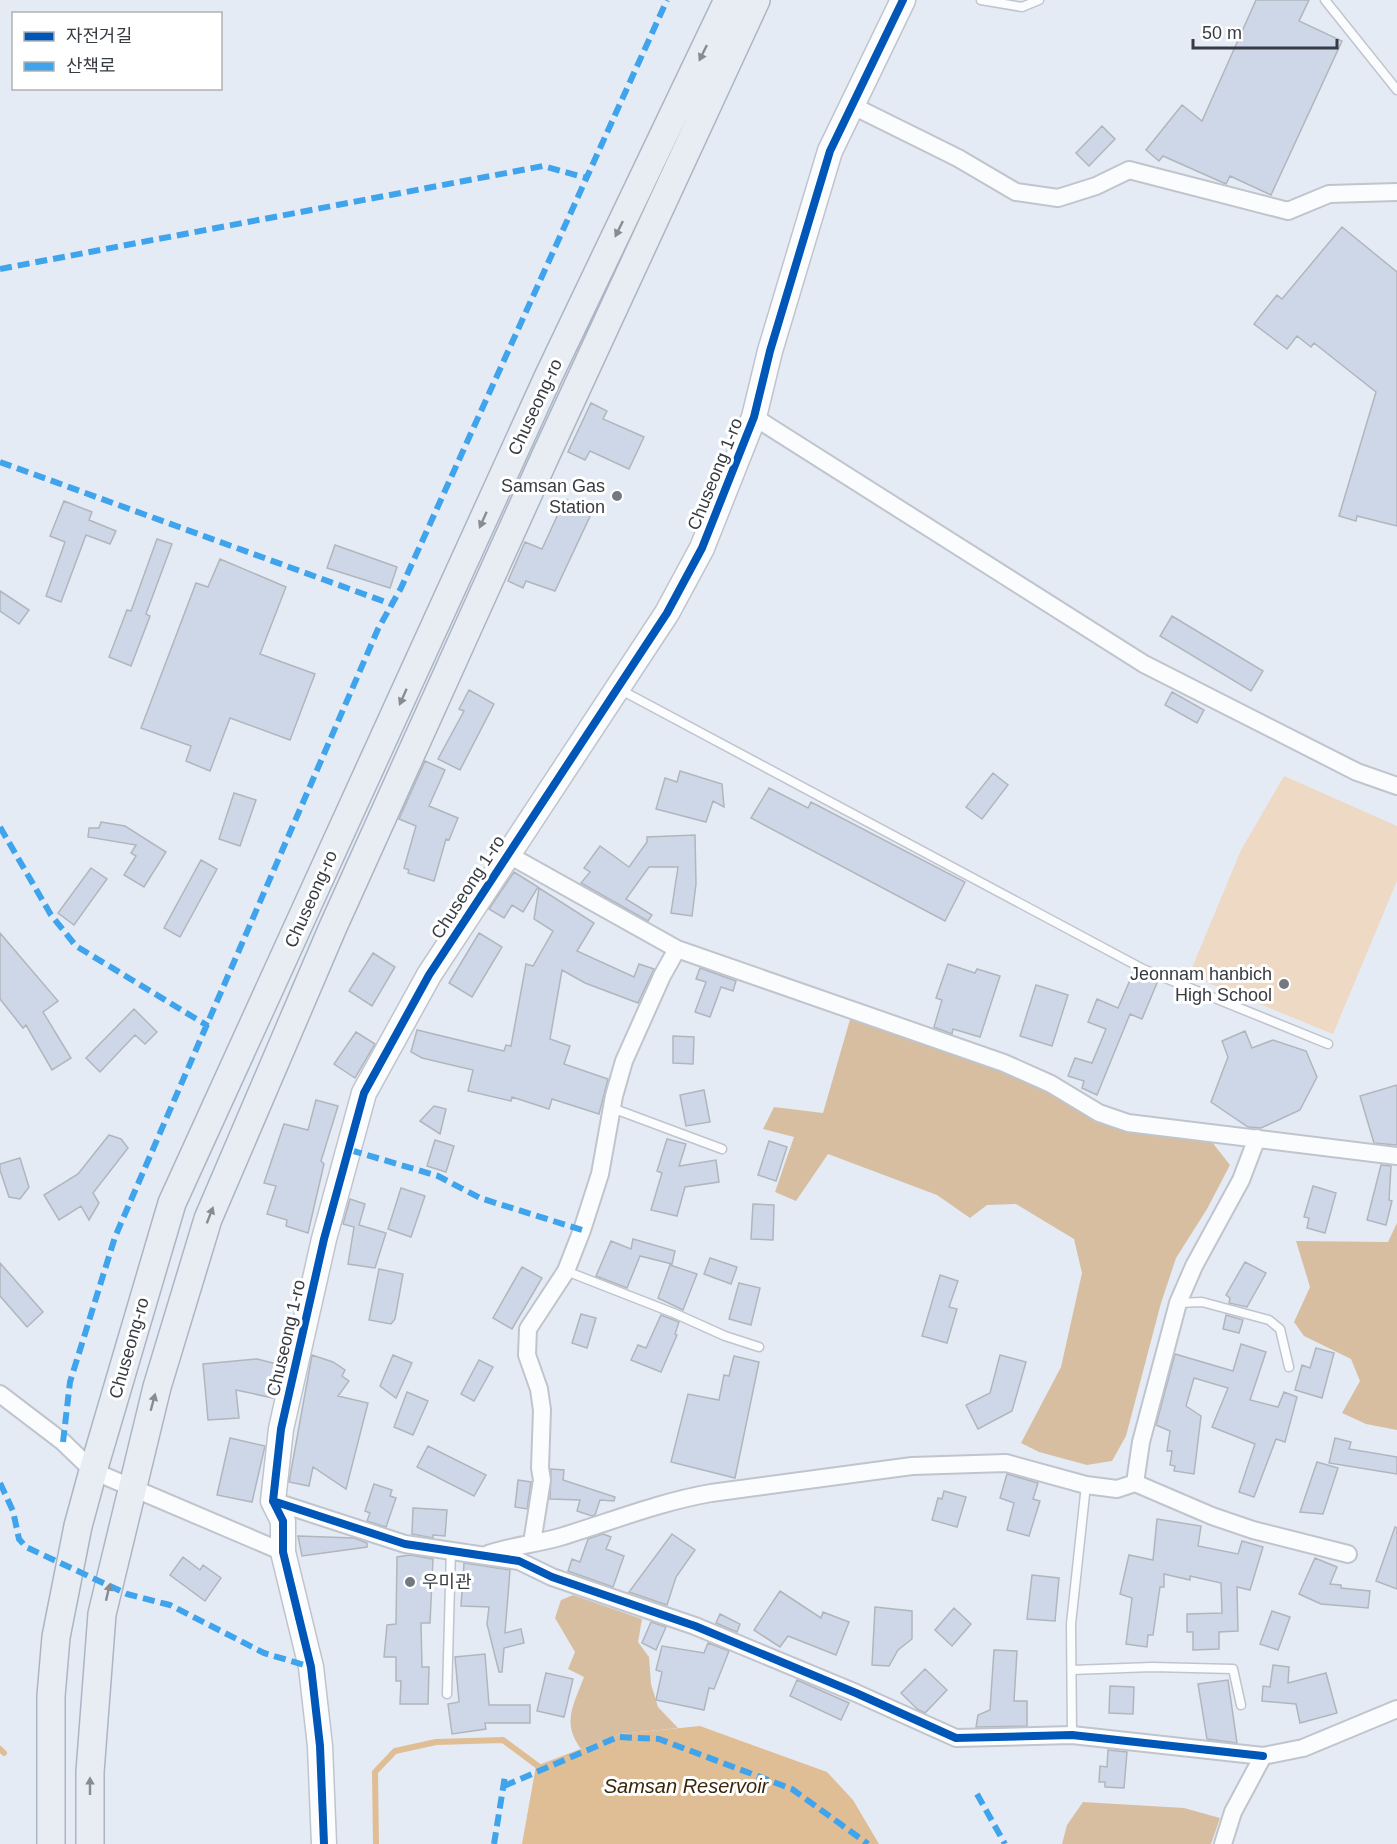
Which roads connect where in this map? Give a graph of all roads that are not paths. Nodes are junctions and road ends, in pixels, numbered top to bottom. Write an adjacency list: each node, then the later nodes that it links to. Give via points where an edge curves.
1 (729, 0): 25 (main road, Chuseong-ro, one-way to 25, via 549,375 172,1203)
2 (756, 0): 28 (main road, Chuseong-ro, one-way to 2, via 208,1219 262,1090 545,457)
3 (903, 0): 8 (street, Chuseong 1-ro)
4 (981, 0): 5 (lane, via 1022,7)
5 (1039, 0)
6 (1324, 0): 7 (lane)
7 (1397, 90)
8 (851, 105): 9 (street, via 958,158 1016,192 1058,198 1129,170 1288,211 1329,194); 10 (street, Chuseong 1-ro, via 830,151)
9 (1397, 192)
10 (754, 417): 11 (street, Chuseong 1-ro, via 702,548 667,613); 12 (street, via 1144,664 1358,772)
11 (616, 687): 13 (street, Chuseong 1-ro); 15 (lane, via 1143,969)
12 (1397, 786)
13 (507, 854): 14 (street); 29 (street, Chuseong 1-ro, via 429,975 364,1093 324,1239 286,1406)
14 (677, 949): 16 (street, via 624,1061); 17 (street, via 1004,1063 1051,1084 1099,1113 1128,1123)
15 (1328, 1044)
16 (612, 1108): 18 (lane); 20 (street, via 600,1174)
17 (1257, 1138): 19 (street); 21 (street, via 1241,1180)
18 (722, 1149)
19 (1397, 1156)
20 (566, 1271): 22 (lane); 30 (street, via 528,1329 525,1344 542,1410 542,1480)
21 (1178, 1303): 23 (lane, via 1202,1302 1269,1320 1280,1329); 26 (street, via 1141,1442)
22 (759, 1347)
23 (1289, 1367)
24 (0, 1394): 25 (street, via 63,1442)
25 (93, 1471): 28 (street); 41 (main road, Chuseong-ro, via 56,1637 51,1696)
26 (1135, 1483): 27 (street, via 1117,1489); 33 (street, via 1222,1520)
27 (1086, 1485): 30 (street, via 1006,1463 912,1466 681,1498 556,1539); 35 (lane, via 1071,1624)
28 (131, 1486): 32 (street); 42 (main road, Chuseong-ro, one-way to 28, via 90,1772 102,1614)
29 (273, 1501): 31 (street, via 405,1544); 32 (street, Chuseong 1-ro, via 283,1521)
30 (532, 1543): 34 (street)
31 (451, 1549): 34 (street); 36 (lane)
32 (283, 1552): 43 (street, Chuseong 1-ro, via 311,1668 320,1746)
33 (1348, 1554)
34 (483, 1555): 39 (street, via 519,1561 552,1577 695,1626 956,1738)
35 (1072, 1670): 37 (lane, via 1233,1670); 39 (lane)
36 (447, 1694)
37 (1241, 1705)
38 (1397, 1709): 40 (street, via 1303,1748)
39 (1072, 1735): 40 (street)
40 (1263, 1756): 44 (street, via 1233,1812)
41 (51, 1844)
42 (90, 1844)
43 (324, 1844)
44 (1223, 1844)

